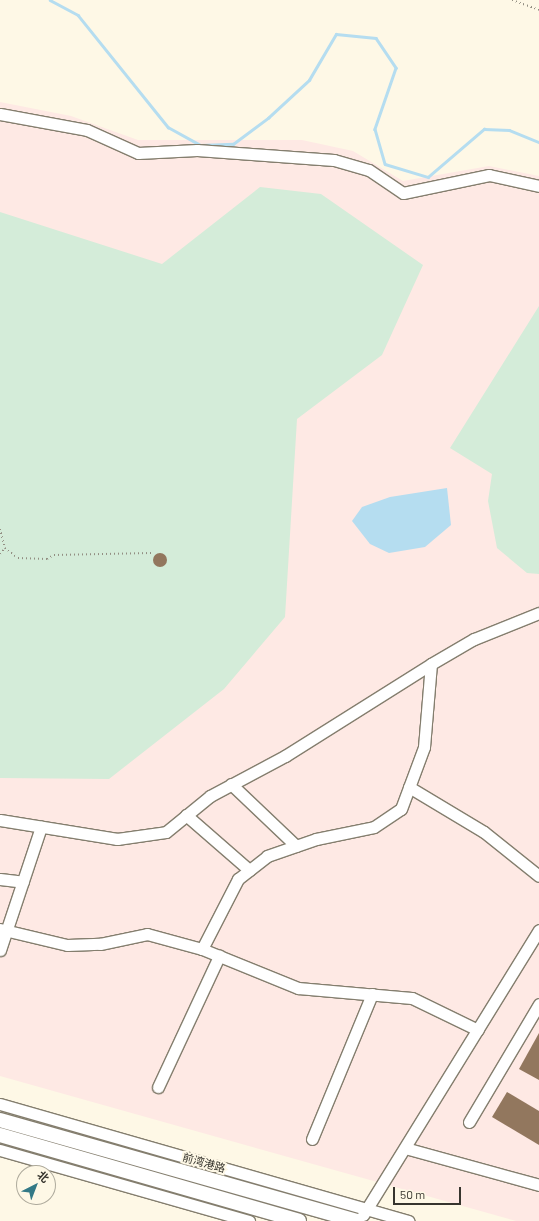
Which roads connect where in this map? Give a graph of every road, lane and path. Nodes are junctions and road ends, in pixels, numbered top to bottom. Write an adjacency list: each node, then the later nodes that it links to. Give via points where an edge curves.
1 (512, 0): 2 (path)
2 (539, 10)
3 (0, 114): 4 (street, via 87,130 138,153 197,150 334,160 369,170 403,193 490,175)
4 (539, 186)
5 (0, 529): 6 (path)
6 (5, 548): 7 (path, via 18,558 47,559 54,555); 8 (path)
7 (151, 553)
8 (0, 554)
9 (539, 614): 10 (street, via 474,639)
10 (431, 664): 11 (street, via 286,756); 12 (street, via 424,747)
11 (231, 784): 13 (street, via 210,796); 16 (street)
12 (409, 787): 16 (street, via 400,809 374,827); 18 (street, via 484,832)
13 (186, 815): 15 (street, via 166,832 117,839); 17 (street)
14 (0, 820): 15 (street)
15 (42, 827): 20 (street)
16 (296, 846): 17 (street, via 267,856)
17 (249, 870): 23 (street, via 238,879)
18 (539, 876)
19 (0, 878): 20 (street)
20 (23, 882): 21 (street)
21 (3, 930): 23 (street, via 67,945 100,944 147,934); 24 (street)
22 (539, 930): 28 (street)
23 (202, 949): 25 (street)
24 (0, 950)
25 (219, 956): 26 (street, via 298,988); 29 (street)
26 (372, 994): 28 (street, via 412,998); 34 (street)
27 (539, 1004): 32 (street)
28 (478, 1030): 35 (street)
29 (158, 1087)
30 (0, 1104): 39 (street, 前湾港路)
31 (0, 1120): 38 (main road, 前湾港路)
32 (469, 1122)
33 (0, 1135): 40 (main road)
34 (312, 1139)
35 (405, 1148): 37 (street); 39 (street)
36 (0, 1150): 41 (street)
37 (539, 1185)
38 (285, 1200): 40 (street); 43 (main road, 前湾港路)
39 (367, 1210): 43 (street); 44 (street, 前湾港路)
40 (280, 1218): 42 (main road)
41 (249, 1221)
42 (299, 1221)
43 (359, 1221)
44 (409, 1221)

